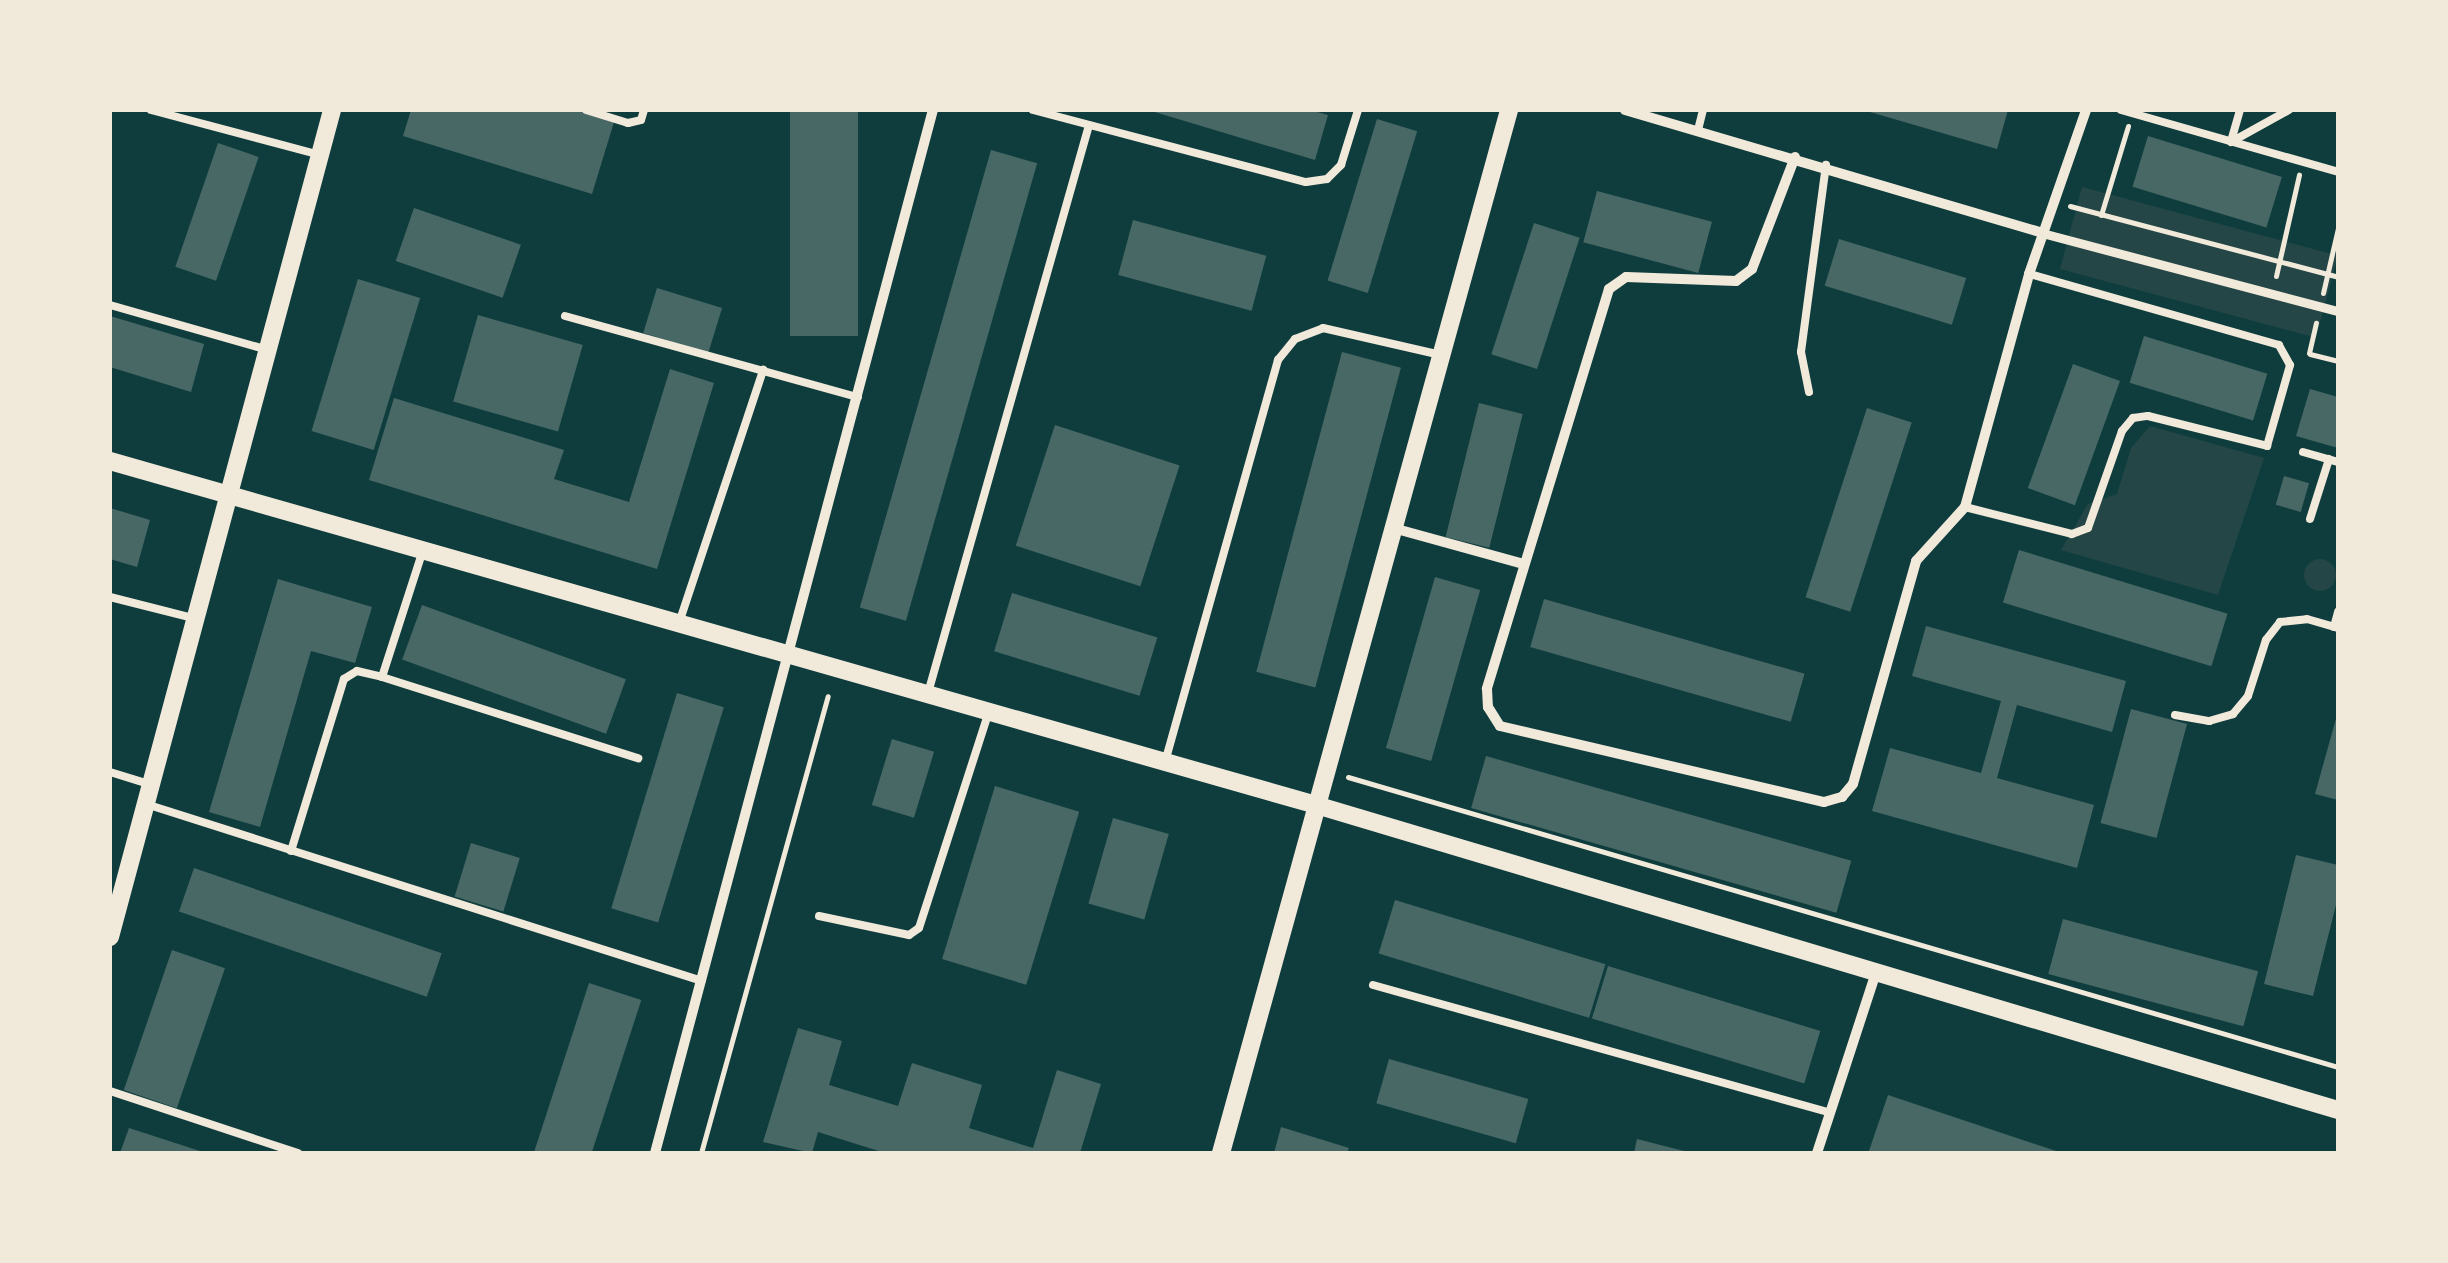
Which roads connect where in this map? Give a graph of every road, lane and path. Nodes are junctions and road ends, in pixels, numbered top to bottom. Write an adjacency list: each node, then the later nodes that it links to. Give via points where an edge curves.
1 (151, 110): 19 (lane)
2 (332, 110): 19 (street)
3 (586, 110): 4 (lane, via 628,123 641,120)
4 (644, 110)
5 (933, 110): 44 (street)
6 (1033, 110): 16 (lane)
7 (1358, 110): 16 (lane, via 1341,165 1327,179 1306,182)
8 (1509, 110): 40 (street)
9 (1624, 110): 17 (street)
10 (1703, 110): 17 (lane)
11 (2086, 110): 24 (street)
12 (2120, 110): 15 (lane)
13 (2240, 110): 18 (lane)
14 (2289, 110): 18 (lane)
15 (2132, 113): 18 (lane); 25 (path)
16 (1089, 124): 61 (lane)
17 (1698, 130): 20 (street)
18 (2231, 142): 21 (lane)
19 (320, 154): 38 (street)
20 (1796, 157): 22 (street); 53 (street, via 1752,269 1736,280 1626,276 1609,289)
21 (2302, 162): 23 (lane); 28 (path)
22 (1826, 165): 27 (street); 43 (lane, via 1800,352)
23 (2338, 172)
24 (2054, 202): 25 (path); 27 (street)
25 (2102, 215): 28 (path)
26 (2338, 228): 30 (path)
27 (2042, 233): 29 (street); 32 (street)
28 (2280, 261): 30 (path); 32 (path)
29 (2029, 274): 37 (lane); 49 (street)
30 (2328, 274): 31 (path); 34 (path)
31 (2338, 276)
32 (2271, 294): 34 (street)
33 (110, 304): 38 (lane)
34 (2320, 306): 35 (street); 39 (path)
35 (2338, 311)
36 (564, 316): 42 (lane)
37 (2278, 345): 39 (path); 49 (lane, via 2290,365 2267,446 2134,418 2122,431 2088,528 2072,534)
38 (268, 350): 48 (street)
39 (2309, 353): 41 (path)
40 (1441, 355): 51 (street); 66 (lane, via 1323,328 1295,339 1278,360)
41 (2338, 361)
42 (762, 370): 44 (lane); 57 (lane)
43 (1809, 392)
44 (858, 397): 59 (street)
45 (2303, 452): 47 (lane)
46 (110, 461): 48 (street)
47 (2334, 461): 50 (lane)
48 (230, 495): 52 (street); 56 (street)
49 (1965, 506): 53 (street, via 1916,561 1853,784 1842,797 1824,802 1500,726 1488,707 1487,689)
50 (2310, 519)
51 (1393, 528): 53 (street); 67 (street)
52 (423, 550): 57 (street); 60 (lane)
53 (1524, 564)
54 (110, 597): 56 (lane)
55 (2338, 612): 58 (lane)
56 (196, 618): 69 (street)
57 (680, 623): 59 (street)
58 (2336, 628): 64 (lane, via 2307,619 2280,622 2266,640 2248,696 2233,714 2209,721)
59 (791, 655): 61 (street); 76 (street)
60 (382, 677): 65 (lane); 72 (lane, via 358,671 344,679)
61 (928, 694): 63 (street)
62 (828, 696): 84 (path)
63 (989, 711): 66 (street); 73 (lane, via 919,928 909,935)
64 (2175, 715)
65 (638, 758)
66 (1166, 762): 71 (street)
67 (1326, 770): 71 (street); 78 (path)
68 (110, 772): 69 (lane)
69 (151, 784): 70 (street)
70 (146, 804): 72 (lane); 74 (street)
71 (1316, 805): 75 (street); 85 (street)
72 (290, 851): 76 (lane)
73 (819, 916)
74 (110, 937)
75 (1876, 972): 80 (street); 81 (street)
76 (702, 980): 83 (street)
77 (1372, 986): 81 (lane)
78 (2338, 1067)
79 (110, 1092): 82 (lane)
80 (2338, 1110)
81 (1830, 1114): 86 (street)
82 (298, 1153)
83 (655, 1153)
84 (701, 1153)
85 (1221, 1153)
86 (1817, 1153)

